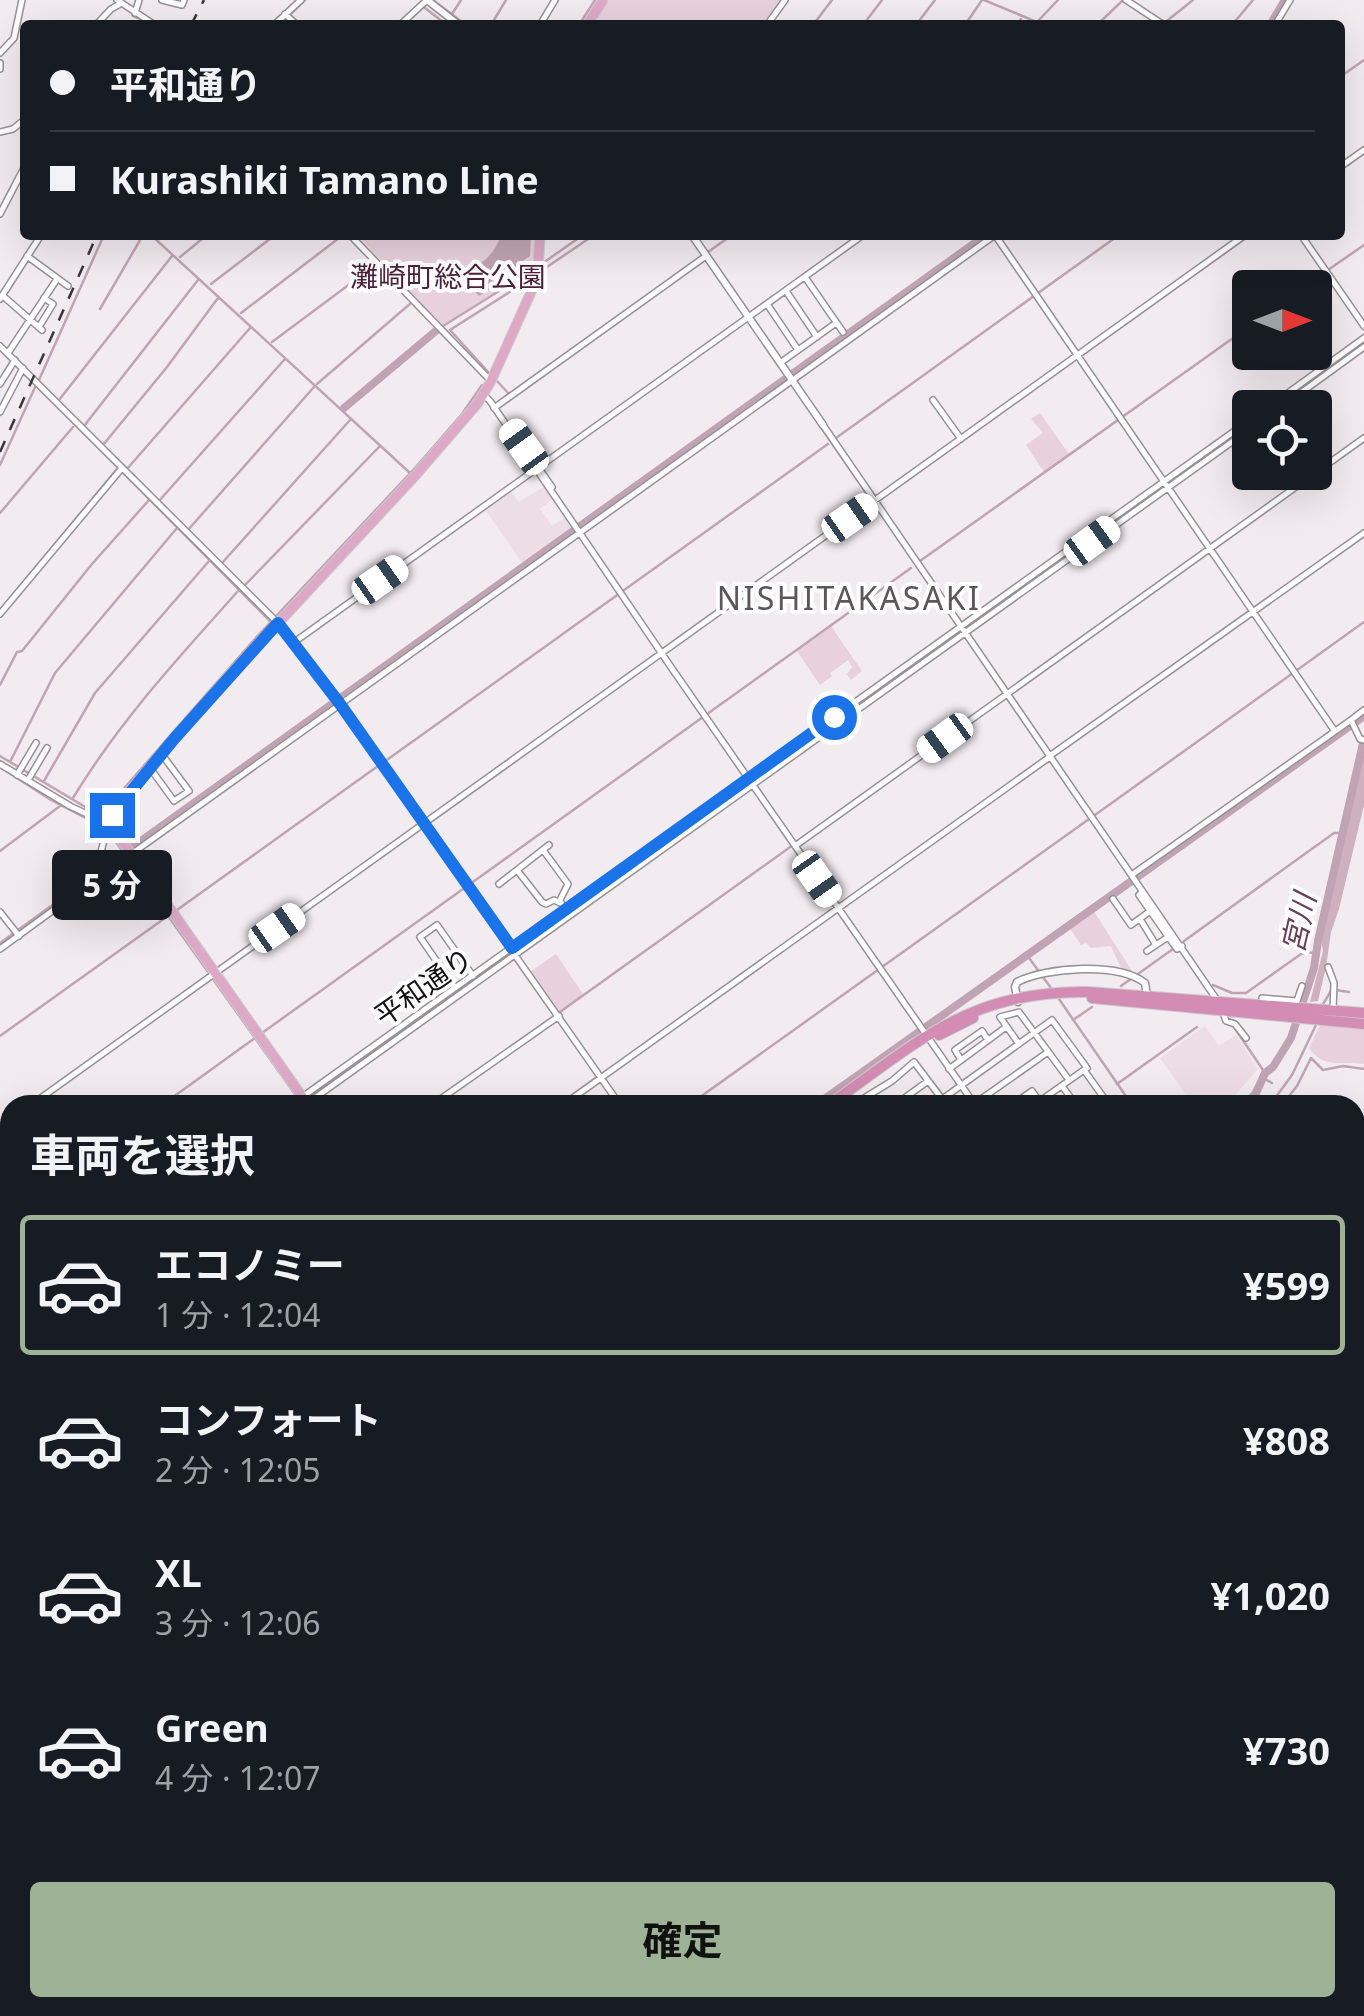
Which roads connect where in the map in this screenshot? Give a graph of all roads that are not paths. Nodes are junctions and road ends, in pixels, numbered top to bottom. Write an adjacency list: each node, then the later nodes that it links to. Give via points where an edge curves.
1 (22, 0): 18 (street, via 14,38)
2 (140, 0): 9 (street)
3 (162, 0): 4 (street)
4 (184, 0)
5 (301, 0): 10 (street)
6 (427, 0): 15 (street); 16 (street)
7 (1126, 0): 17 (street)
8 (119, 2): 9 (street); 11 (street)
9 (135, 13): 12 (street)
10 (287, 16): 13 (street); 14 (street)
11 (101, 20)
12 (147, 20)
13 (281, 20)
14 (291, 20)
15 (405, 20)
16 (453, 20)
17 (1156, 20)
18 (0, 53)
19 (20, 176): 20 (street)
20 (0, 214)
21 (38, 240): 30 (street)
22 (355, 240): 55 (street)
23 (539, 240): 55 (main road, via 535,282)
24 (695, 240): 31 (street)
25 (856, 240): 32 (street)
26 (988, 240): 54 (street)
27 (998, 240): 50 (street)
28 (1238, 240): 50 (street)
29 (1304, 240): 42 (street)
30 (27, 256): 33 (street); 36 (street)
31 (705, 257): 39 (street); 61 (street)
32 (805, 277): 35 (street); 41 (street)
33 (57, 278): 34 (street); 37 (street)
34 (68, 286)
35 (786, 290): 38 (street); 44 (street)
36 (1, 297): 40 (street)
37 (44, 298): 40 (street); 40 (street, via 53,304 40,329)
38 (767, 304): 39 (street); 48 (street)
39 (748, 318): 52 (street); 68 (street)
40 (30, 320): 49 (street)
41 (836, 322): 43 (street); 44 (street)
42 (1364, 326)
43 (843, 332)
44 (817, 336): 48 (street)
45 (1364, 338): 57 (street)
46 (0, 346): 49 (street)
47 (1364, 347): 58 (street)
48 (798, 350): 52 (street)
49 (8, 353): 51 (street)
50 (1078, 357): 66 (street); 70 (street)
51 (14, 362): 53 (street); 56 (street)
52 (780, 363): 54 (street)
53 (22, 369): 62 (street); 69 (street)
54 (791, 379): 63 (street); 72 (street)
55 (491, 381): 59 (main road)
56 (0, 384)
57 (1292, 390)
58 (1305, 390)
59 (484, 394): 61 (street); 77 (main road)
60 (934, 400): 66 (street)
61 (494, 407): 68 (street)
62 (0, 412)
63 (822, 425): 71 (street)
64 (1232, 434): 70 (street)
65 (1364, 438): 74 (street)
66 (961, 439): 71 (street)
67 (1232, 441): 70 (street)
68 (537, 468): 72 (street); 79 (street)
69 (121, 470): 76 (street); 77 (street)
70 (1166, 484): 74 (street); 78 (street, 平和通り)
71 (874, 501): 78 (street); 80 (street)
72 (577, 530): 80 (street); 82 (street)
73 (1364, 533): 75 (street)
74 (1210, 547): 75 (street); 81 (street)
75 (1253, 610): 85 (street); 92 (street)
76 (0, 614)
77 (275, 620): 79 (street); 90 (main road)
78 (963, 630): 81 (street); 97 (street, 平和通り)
79 (293, 643): 82 (street)
80 (662, 654): 97 (street); 99 (street)
81 (1007, 695): 92 (street); 100 (street)
82 (337, 703): 99 (street); 101 (street)
83 (1364, 710): 84 (street)
84 (1352, 721): 85 (street); 86 (street)
85 (1334, 730): 103 (street)
86 (1363, 740)
87 (36, 743): 89 (street)
88 (47, 748): 91 (street)
89 (31, 751): 91 (street); 95 (street)
90 (161, 754): 94 (main road); 94 (street, via 188,791 174,801)
91 (42, 757): 96 (street)
92 (1050, 757): 103 (street); 108 (street)
93 (0, 764): 95 (street)
94 (150, 768): 98 (main road)
95 (20, 770): 96 (street)
96 (30, 777): 98 (street)
97 (751, 782): 100 (street); 109 (street, 平和通り); 118 (street)
98 (108, 824): 101 (main road); 104 (street)
99 (423, 825): 118 (street); 120 (street)
100 (794, 845): 108 (street)
101 (128, 855): 104 (street); 120 (main road)
102 (517, 870): 105 (street); 107 (street, via 542,902); 107 (street, via 546,848 568,884)
103 (1134, 876): 110 (street)
104 (91, 879): 113 (street)
105 (499, 884)
106 (1113, 899): 112 (street, via 1131,924)
107 (560, 903): 109 (street)
108 (837, 907): 136 (street); 144 (street)
109 (565, 910): 118 (street, 平和通り)
110 (1153, 910): 112 (street); 114 (street)
111 (0, 912): 113 (street)
112 (1140, 919): 115 (street)
113 (17, 933): 116 (street)
114 (1169, 934): 115 (street); 127 (street)
115 (1156, 944): 117 (street)
116 (0, 949)
117 (1147, 951)
118 (513, 953): 121 (street, 平和通り); 132 (street); 152 (street)
119 (1328, 967): 129 (street)
120 (212, 975): 149 (street); 150 (main road)
121 (473, 976): 123 (street, 平和通り); 123 (street, via 437,925 420,937)
122 (1302, 986): 128 (street, via 1298,1001)
123 (455, 988): 151 (street, 平和通り)
124 (1262, 998): 128 (street)
125 (1017, 1000): 126 (highway); 126 (street, via 1016,982 1041,973 1094,970 1134,977 1145,984); 136 (highway)
126 (1146, 1000): 127 (highway)
127 (1220, 1006): 128 (highway); 137 (street)
128 (1272, 1007): 131 (highway)
129 (1332, 1010): 130 (highway); 131 (highway)
130 (1364, 1013)
131 (1315, 1014): 133 (highway)
132 (557, 1016): 144 (street); 153 (street)
133 (1364, 1024)
134 (1006, 1027): 135 (street, via 1000,1017 1020,1012); 138 (street); 139 (street)
135 (1035, 1033): 139 (street); 140 (street); 143 (street, via 1052,1020)
136 (924, 1034): 142 (street); 156 (highway); 157 (highway)
137 (1246, 1038)
138 (988, 1040): 141 (street); 141 (street, via 982,1031 955,1050)
139 (1019, 1044): 147 (street)
140 (1048, 1052): 145 (street); 163 (street)
141 (961, 1060): 142 (street)
142 (949, 1069): 147 (street)
143 (1084, 1070): 145 (street); 166 (street)
144 (600, 1079): 154 (street); 155 (street)
145 (1069, 1080): 148 (street)
146 (928, 1081): 158 (street, via 914,1062); 159 (street); 160 (street)
147 (961, 1086): 161 (street); 162 (street)
148 (1062, 1086): 164 (street); 165 (street)
149 (44, 1095)
150 (300, 1095)
151 (314, 1095)
152 (315, 1095)
153 (446, 1095)
154 (577, 1095)
155 (612, 1095)
156 (843, 1095)
157 (852, 1095)
158 (869, 1095)
159 (909, 1095)
160 (938, 1095)
161 (949, 1095)
162 (967, 1095)
163 (988, 1095)
164 (1051, 1095)
165 (1069, 1095)
166 (1102, 1095)

